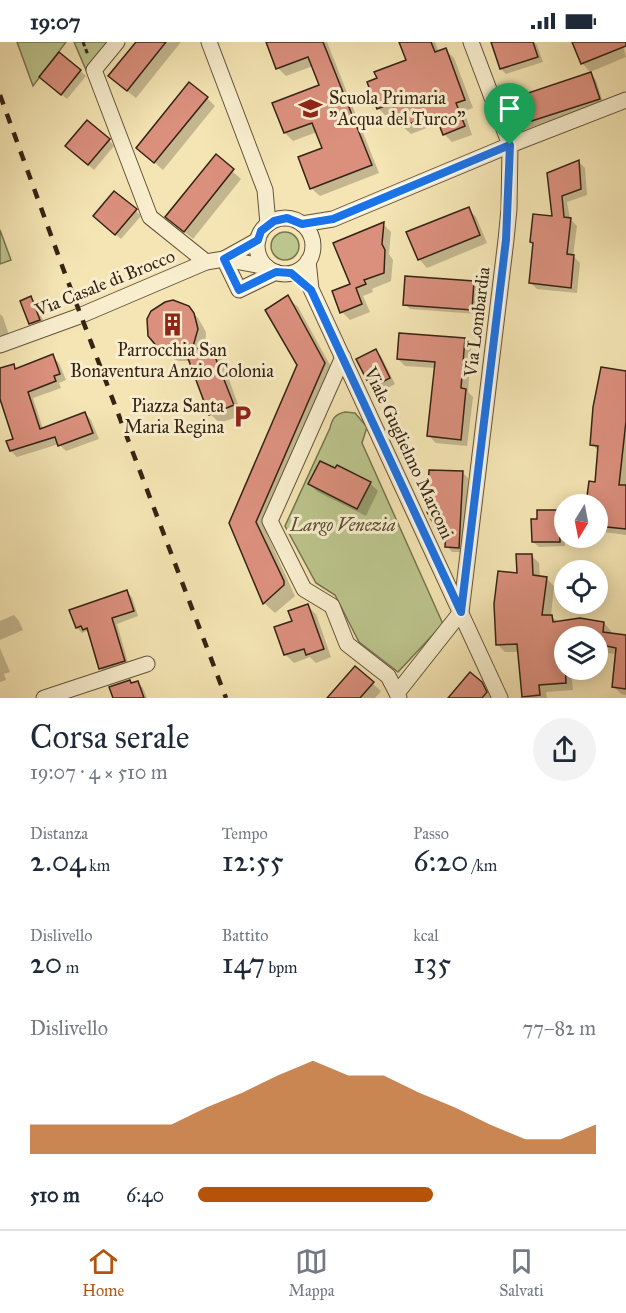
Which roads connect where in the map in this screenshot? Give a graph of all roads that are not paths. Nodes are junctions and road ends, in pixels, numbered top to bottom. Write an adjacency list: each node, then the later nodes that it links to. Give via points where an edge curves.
1 (117, 42): 15 (street, via 94,70 150,217)
2 (209, 42): 6 (street)
3 (471, 42): 5 (street, Via Lombardia)
4 (626, 100): 5 (street)
5 (510, 145): 8 (street); 20 (street, Via Lombardia, via 504,252)
6 (265, 190): 7 (street); 9 (street)
7 (287, 218): 9 (street); 10 (street)
8 (333, 219): 10 (street); 12 (street)
9 (268, 224): 11 (street)
10 (302, 224): 12 (street)
11 (258, 240): 13 (street); 16 (street, via 259,255)
12 (313, 245): 14 (street)
13 (224, 259): 15 (street, Via Casale di Brocco); 16 (street); 16 (street, via 239,290)
14 (308, 261): 16 (street, via 303,267); 17 (street, Viale Guglielmo Marconi)
15 (206, 262): 18 (street, Via Casale di Brocco)
16 (278, 271): 17 (street, Viale Guglielmo Marconi)
17 (311, 290): 19 (street, Viale Guglielmo Marconi)
18 (0, 345)
19 (343, 357): 20 (street, Viale Guglielmo Marconi); 22 (street, via 270,521 304,589 332,606 347,644 388,676)
20 (461, 612): 22 (street); 24 (street, Viale Guglielmo Marconi)
21 (147, 664): 23 (street)
22 (398, 696)
23 (44, 698)
24 (500, 698)

